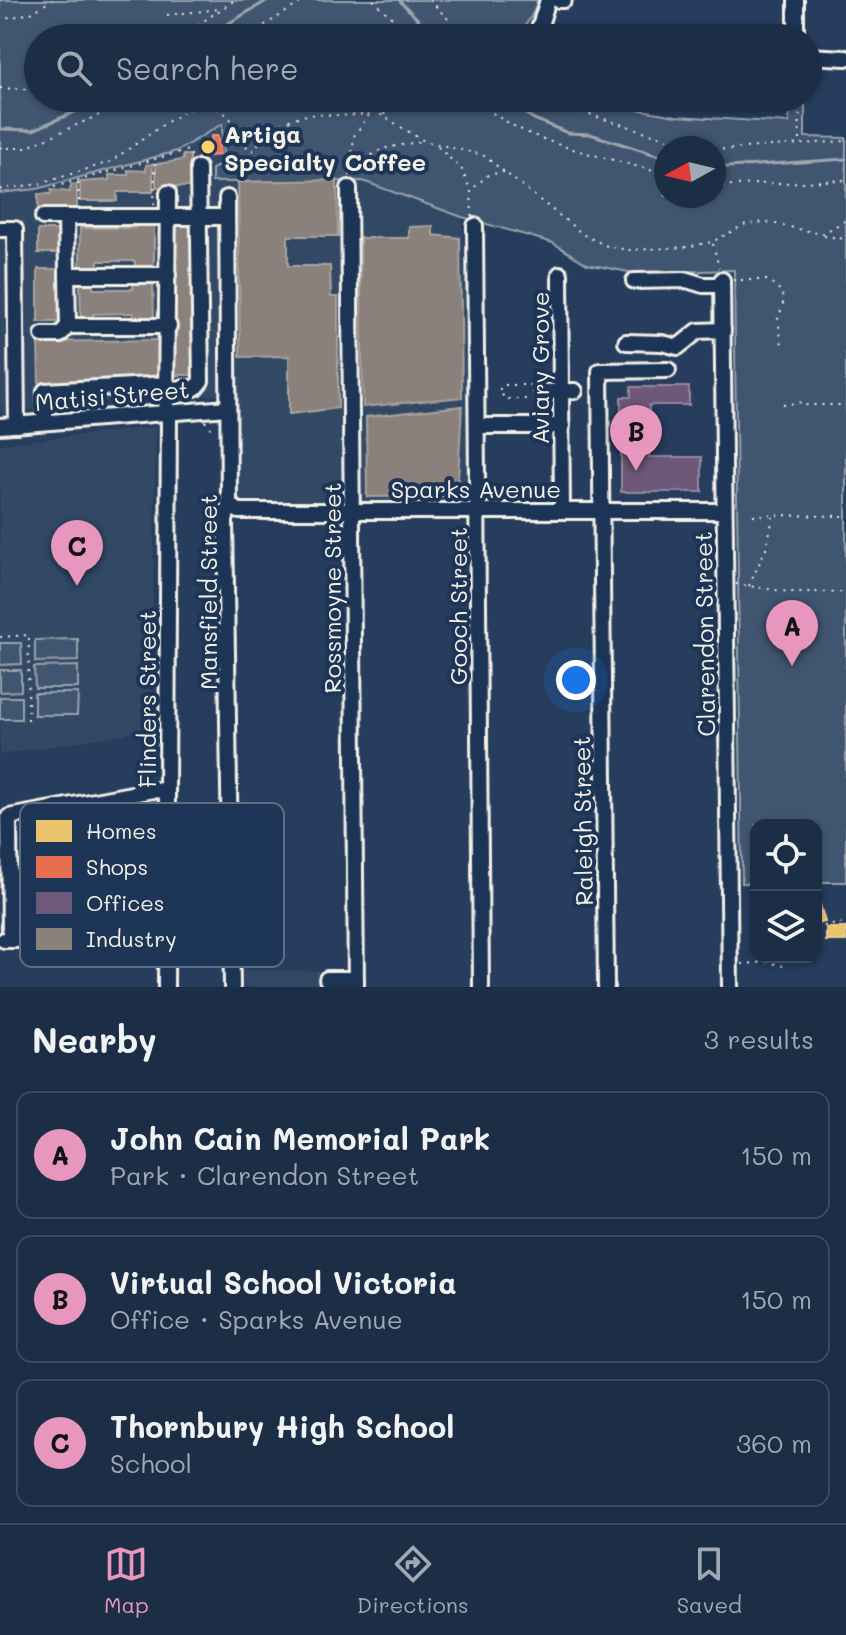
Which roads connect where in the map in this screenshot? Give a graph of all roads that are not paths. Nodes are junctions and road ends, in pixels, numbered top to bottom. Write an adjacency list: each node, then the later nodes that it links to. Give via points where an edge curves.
1 (548, 0): 5 (street)
2 (558, 0): 3 (street)
3 (564, 0)
4 (796, 0): 6 (street)
5 (540, 24)
6 (796, 24)
7 (822, 57): 8 (street)
8 (846, 58)
9 (195, 167): 16 (street)
10 (349, 188): 44 (street, Rossmoyne Street)
11 (168, 193): 13 (street, Flinders Street)
12 (227, 198): 17 (street, Mansfield Street)
13 (161, 214): 14 (street); 16 (street); 22 (street, Flinders Street)
14 (72, 216): 15 (street); 21 (street)
15 (43, 217)
16 (199, 217): 17 (street); 30 (street, via 201,381 195,388)
17 (227, 217): 33 (street, Mansfield Street)
18 (475, 226): 38 (street, Gooch Street)
19 (0, 229): 36 (street, via 15,229)
20 (560, 274): 31 (street, Aviary Grove)
21 (67, 275): 22 (street); 24 (street)
22 (168, 275): 25 (street, Flinders Street)
23 (634, 281): 26 (street, Clarendon Street, via 722,282)
24 (68, 326): 25 (street); 27 (street, via 60,335)
25 (169, 326): 30 (street, Flinders Street)
26 (723, 330): 28 (street, via 698,331 678,347); 45 (street, Clarendon Street)
27 (43, 335)
28 (626, 342)
29 (668, 370): 43 (street, Raleigh Street, via 600,371)
30 (167, 386): 34 (street, Flinders Street); 35 (street, via 45,391)
31 (568, 391): 32 (street); 39 (street, Aviary Grove)
32 (541, 392)
33 (228, 408): 34 (street, Matisi Street); 40 (street, Mansfield Street)
34 (168, 411): 35 (street, Matisi Street); 46 (street, Flinders Street)
35 (45, 422): 36 (street, Matisi Street)
36 (17, 425): 37 (street, Matisi Street)
37 (0, 426)
38 (478, 426): 39 (street); 41 (street, Gooch Street)
39 (562, 426): 42 (street, Aviary Grove)
40 (229, 505): 44 (street, Sparks Avenue, via 239,511); 49 (street, Mansfield Street, via 225,521)
41 (478, 510): 42 (street, Sparks Avenue); 44 (street, Sparks Avenue); 56 (street, Gooch Street)
42 (562, 510): 43 (street, Sparks Avenue)
43 (601, 510): 45 (street, Sparks Avenue); 57 (street, Raleigh Street)
44 (352, 511): 54 (street, Rossmoyne Street)
45 (724, 511): 58 (street, Clarendon Street)
46 (167, 791): 47 (street); 48 (street, Flinders Street)
47 (84, 803)
48 (167, 803)
49 (230, 803)
50 (20, 815): 51 (street, via 9,817)
51 (5, 940)
52 (232, 967): 55 (street, Mansfield Street)
53 (327, 979): 54 (street)
54 (356, 983)
55 (232, 987)
56 (481, 987)
57 (606, 987)
58 (730, 987)

